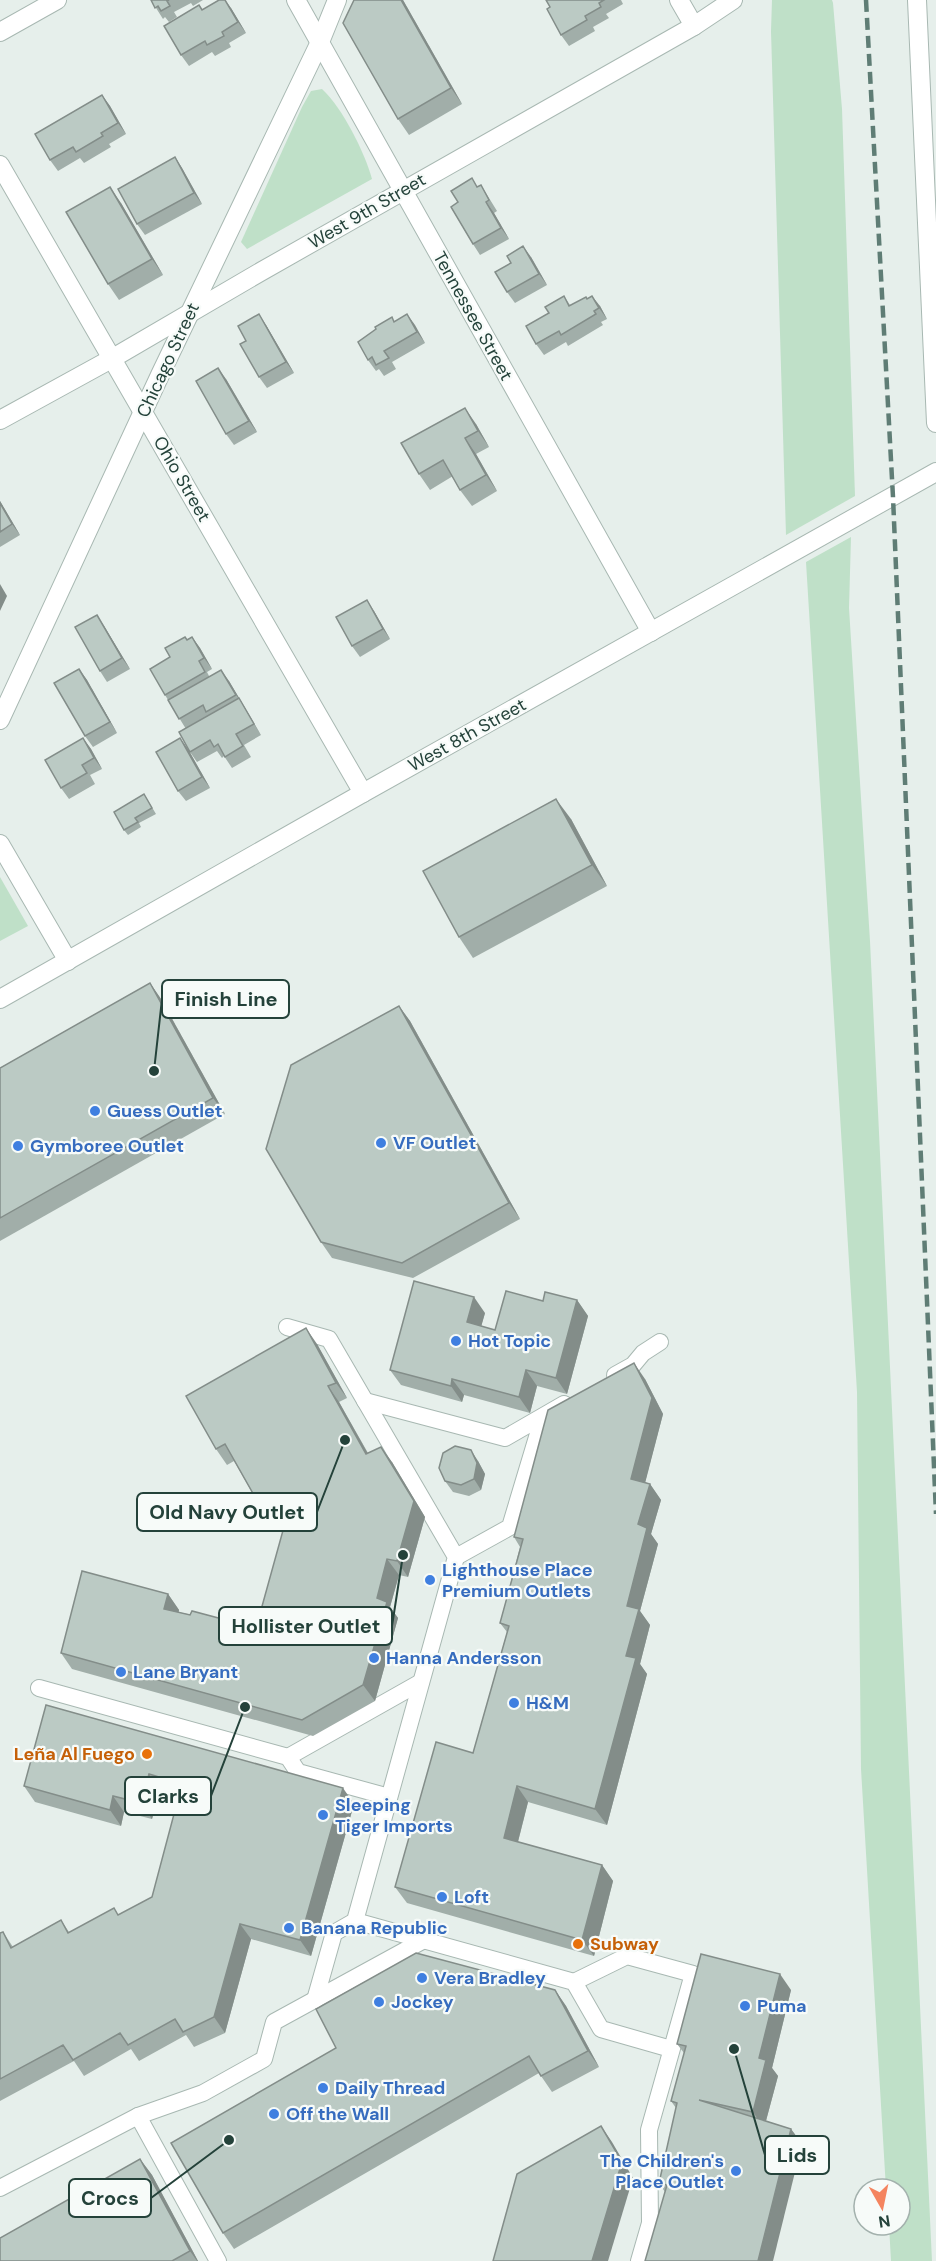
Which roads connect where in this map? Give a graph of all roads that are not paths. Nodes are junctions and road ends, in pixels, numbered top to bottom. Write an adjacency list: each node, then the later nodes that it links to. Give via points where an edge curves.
1 (57, 0): 8 (street)
2 (296, 0): 9 (street, Tennessee Street)
3 (337, 0): 9 (street, Chicago Street)
4 (679, 0): 7 (street)
5 (734, 0): 7 (street, West 9th Street)
6 (917, 0): 16 (street)
7 (694, 26): 11 (street, West 9th Street)
8 (0, 32)
9 (320, 42): 11 (street, Tennessee Street); 12 (street, Chicago Street)
10 (0, 165): 13 (street, Ohio Street)
11 (402, 191): 12 (street, West 9th Street); 18 (street, Tennessee Street)
12 (190, 312): 13 (street, West 9th Street); 14 (street, Chicago Street)
13 (112, 358): 14 (street, Ohio Street); 15 (street, West 9th Street)
14 (143, 411): 19 (street, Chicago Street); 20 (street, Ohio Street)
15 (0, 420)
16 (936, 423)
17 (936, 472): 18 (street, West 8th Street)
18 (651, 632): 20 (street, West 8th Street)
19 (0, 720)
20 (363, 793): 22 (street, West 8th Street)
21 (0, 844): 22 (street)
22 (68, 961): 23 (street, West 8th Street)
23 (0, 999)
24 (287, 1327): 28 (street, via 329,1339)
25 (660, 1342): 26 (street, via 633,1365)
26 (603, 1382)
27 (583, 1394): 29 (street)
28 (365, 1401): 29 (street, via 505,1438); 30 (street)
29 (543, 1416): 30 (street, via 510,1527)
30 (456, 1557): 31 (street)
31 (421, 1682): 33 (street); 34 (street)
32 (39, 1688): 33 (street)
33 (288, 1757): 34 (street, via 298,1772)
34 (389, 1797): 35 (street)
35 (355, 1921): 36 (street); 38 (street, via 333,1933)
36 (424, 1940): 37 (street); 38 (street)
37 (574, 1982): 39 (street, via 601,2030); 39 (street, via 627,1956 693,1974)
38 (315, 2000): 40 (street, via 274,2022 264,2059 203,2093)
39 (671, 2049): 43 (street, via 649,2130 650,2223)
40 (138, 2116): 41 (street); 42 (street)
41 (0, 2188)
42 (218, 2261)
43 (639, 2261)

